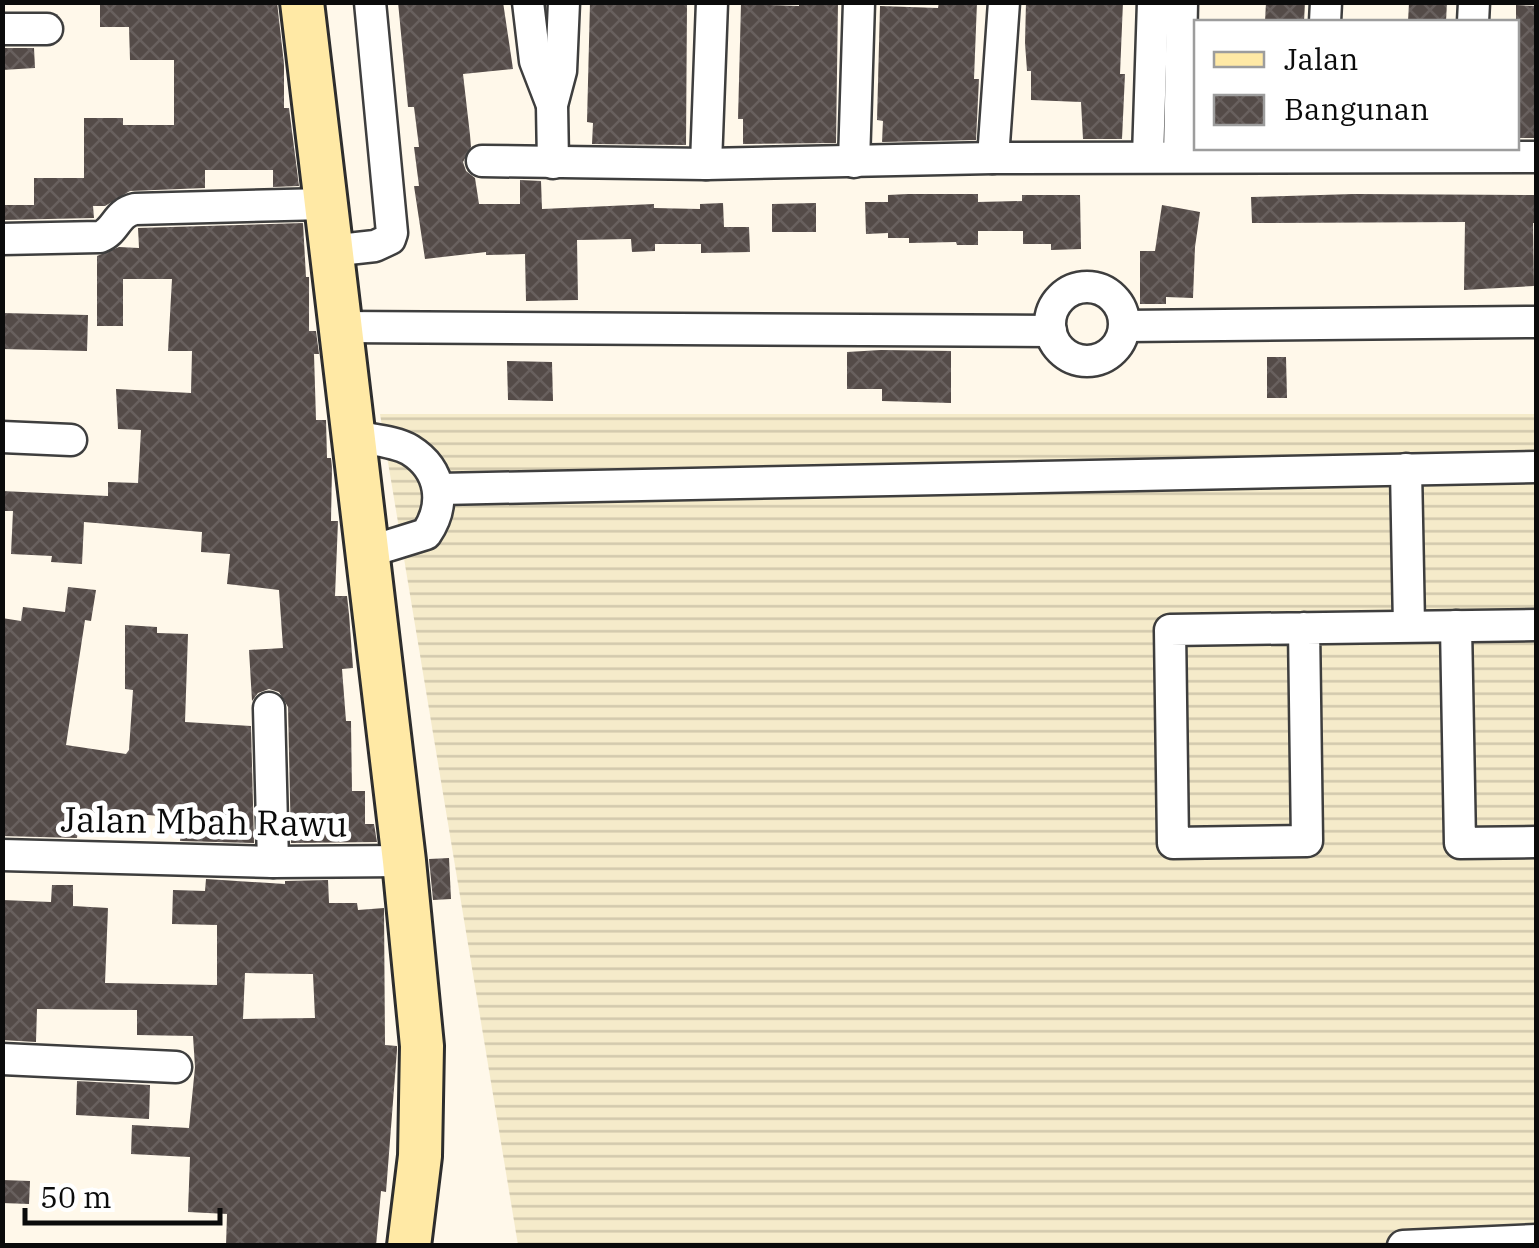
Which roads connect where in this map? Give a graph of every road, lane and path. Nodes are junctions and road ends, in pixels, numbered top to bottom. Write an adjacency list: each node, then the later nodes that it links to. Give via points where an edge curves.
1 (302, 2): 23 (street)
2 (370, 2): 25 (street, via 392,233 375,246)
3 (528, 2): 12 (street, via 535,61)
4 (564, 2): 12 (street, via 561,71)
5 (712, 2): 22 (street)
6 (860, 2): 20 (street)
7 (1004, 2): 18 (street)
8 (1153, 2): 16 (street)
9 (1182, 2): 15 (street)
10 (2, 29): 11 (street)
11 (47, 29)
12 (552, 105): 21 (street)
13 (1317, 153): 14 (street); 15 (street)
14 (1464, 153): 17 (street)
15 (1179, 156): 16 (street)
16 (1148, 157): 18 (street)
17 (1536, 157)
18 (994, 158): 20 (street)
19 (482, 160): 21 (street)
20 (854, 162): 22 (street)
21 (554, 163): 22 (street)
22 (706, 164)
23 (324, 204): 24 (street, via 135,209 100,238); 25 (street)
24 (2, 239)
25 (330, 251): 28 (street)
26 (1536, 322): 27 (street)
27 (1125, 326): 29 (street, via 1111,353 1098,360 1068,356); 29 (street, via 1110,294 1076,288 1061,297)
28 (339, 327): 29 (street); 31 (street)
29 (1051, 331)
30 (2, 436): 32 (street)
31 (354, 436): 35 (street, via 408,449); 36 (street)
32 (71, 440)
33 (1536, 467): 34 (street)
34 (1406, 470): 35 (street); 38 (street)
35 (440, 489): 36 (street, via 440,507 426,534)
36 (368, 552): 44 (street)
37 (1536, 625): 39 (street)
38 (1409, 626): 39 (street); 40 (street)
39 (1456, 626): 42 (street, via 1460,843)
40 (1304, 628): 40 (street, via 1170,630 1174,843 1307,842)
41 (269, 708): 45 (street)
42 (1536, 842)
43 (2, 855): 45 (street, Jalan Mbah Rawu)
44 (404, 861): 45 (street, Jalan Mbah Rawu); 49 (street, via 422,1046)
45 (273, 862)
46 (2, 1059): 47 (street)
47 (176, 1067)
48 (1536, 1240): 50 (street)
49 (410, 1246)
50 (1402, 1246)

